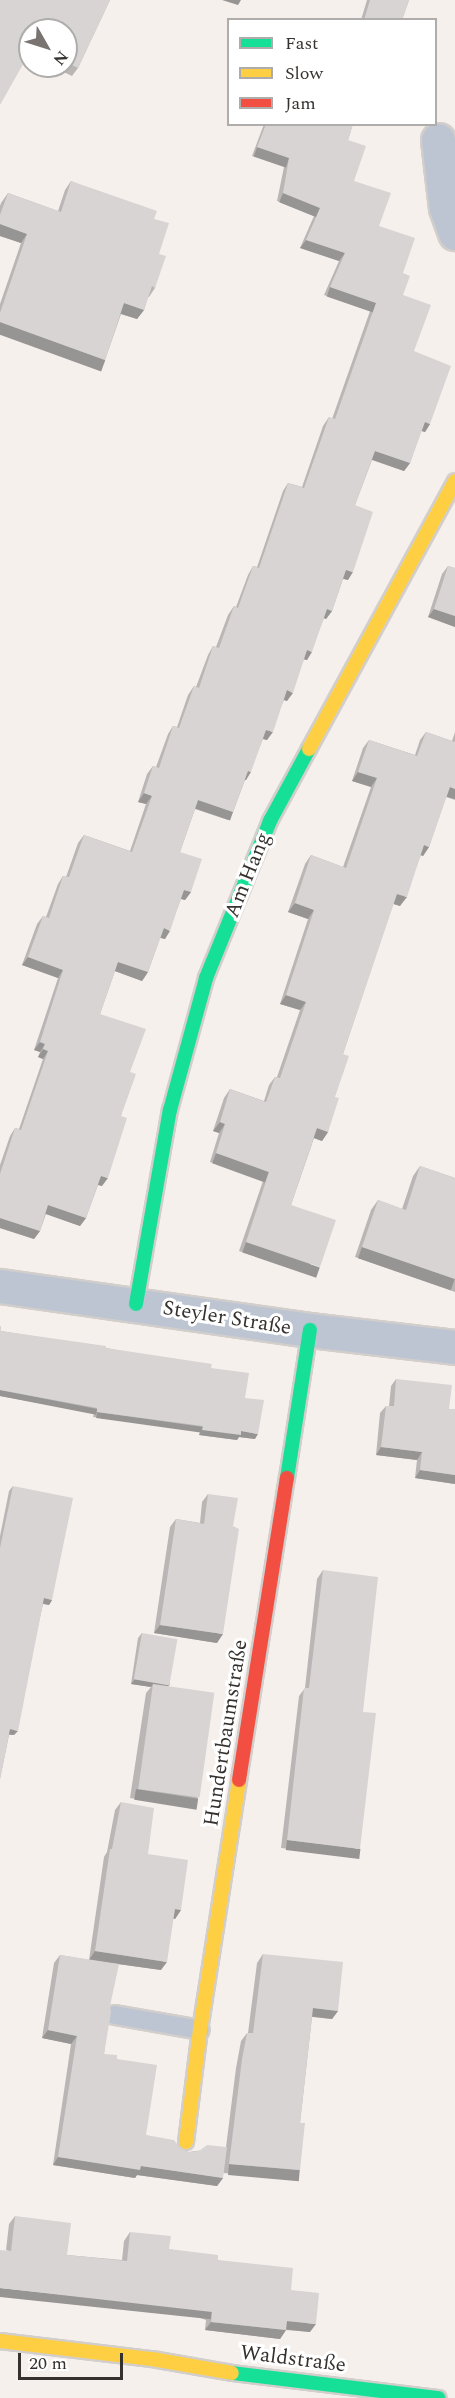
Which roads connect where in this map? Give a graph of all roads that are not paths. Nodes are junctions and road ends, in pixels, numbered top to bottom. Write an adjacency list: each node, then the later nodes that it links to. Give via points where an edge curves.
1 (438, 140): 2 (street, via 446,208)
2 (455, 233)
3 (455, 481): 5 (street, Am Hang, via 270,821 206,978 170,1110)
4 (0, 1286): 5 (street, Steyler Straße)
5 (136, 1304): 6 (street, Steyler Straße)
6 (310, 1330): 7 (street, Steyler Straße); 9 (street, Hundertbaumstraße)
7 (455, 1347)
8 (115, 2015): 9 (lane)
9 (200, 2030): 10 (street, Hundertbaumstraße)
10 (186, 2142)
11 (0, 2341): 12 (street, Waldstraße, via 152,2359 266,2379)
12 (438, 2398)

